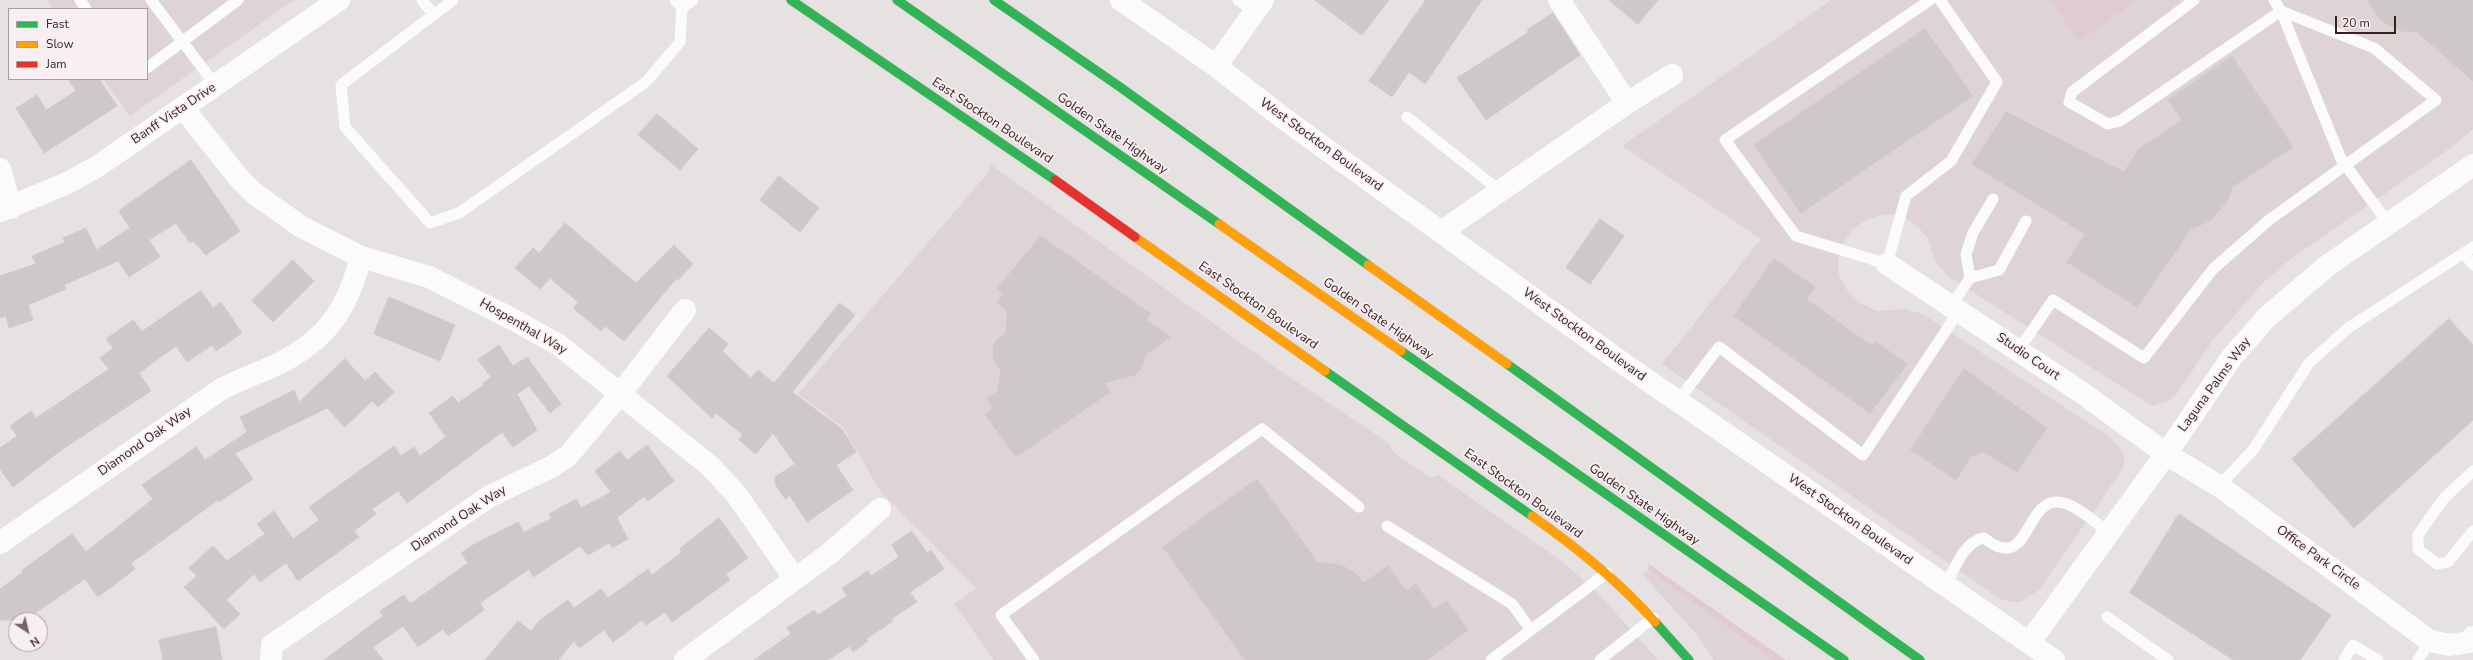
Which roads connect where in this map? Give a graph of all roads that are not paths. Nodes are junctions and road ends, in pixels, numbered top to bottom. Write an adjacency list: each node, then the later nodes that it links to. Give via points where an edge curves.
1 (151, 0): 20 (lane)
2 (339, 0): 24 (street, Banff Vista Drive)
3 (422, 0): 19 (lane)
4 (453, 0): 19 (lane)
5 (693, 0): 16 (lane)
6 (791, 0): 56 (main road, East Stockton Boulevard, via 1375,404 1563,538)
7 (897, 0): 71 (main road, Golden State Highway)
8 (994, 0): 72 (main road, via 1120,87)
9 (1121, 0): 21 (street, West Stockton Boulevard)
10 (1559, 0): 25 (street)
11 (1930, 0): 39 (lane, via 1725,140 1796,236)
12 (1940, 0): 39 (lane, via 1997,82 1951,161 1906,196)
13 (2194, 0): 18 (lane, via 2072,92 2070,102 2108,124 2120,121)
14 (2274, 0): 18 (lane)
15 (233, 1): 20 (lane)
16 (679, 4): 19 (lane, via 680,42 646,82 459,213 430,223 345,127 341,85)
17 (1252, 4): 21 (street)
18 (2281, 11): 28 (lane, via 2341,159); 28 (lane, via 2374,48 2436,100)
19 (433, 14)
20 (182, 41): 22 (lane); 24 (lane)
21 (1216, 66): 36 (street, West Stockton Boulevard)
22 (148, 67)
23 (1672, 75): 25 (street)
24 (216, 86): 26 (street, Banff Vista Drive)
25 (1627, 103): 31 (street)
26 (183, 108): 33 (street, Banff Vista Drive, via 95,168); 38 (street, Hospenthal Way, via 220,156 255,194 300,226)
27 (1407, 117): 31 (lane)
28 (2346, 165): 35 (lane); 44 (lane, via 2269,220 2213,269 2144,358 2053,300)
29 (2473, 165): 35 (street, Laguna Palms Way)
30 (0, 169): 33 (street)
31 (1500, 191): 36 (street)
32 (1993, 199): 41 (lane, via 1973,233 1966,254)
33 (6, 210)
34 (2026, 221): 41 (lane, via 1999,270)
35 (2388, 223): 47 (street, Laguna Palms Way, via 2316,274 2267,317 2232,358)
36 (1440, 232): 46 (street, West Stockton Boulevard)
37 (2468, 250): 40 (lane); 49 (lane, via 2348,328 2309,363 2253,450)
38 (360, 257): 45 (street, Hospenthal Way, via 429,277 507,316 559,345); 55 (street, Diamond Oak Way, via 346,302 319,337 282,362 220,390)
39 (1887, 264): 42 (street, Studio Court)
40 (2473, 265)
41 (1970, 278): 42 (lane)
42 (1955, 309): 44 (street, Studio Court); 46 (lane, via 1863,455 1719,347)
43 (685, 310): 45 (street, Diamond Oak Way)
44 (2018, 351): 47 (street, Studio Court, via 2081,392)
45 (620, 394): 57 (street, Hospenthal Way, via 710,466 736,494); 65 (street, Diamond Oak Way, via 568,456 551,467 490,496 272,645)
46 (1678, 401): 58 (street, West Stockton Boulevard)
47 (2166, 454): 49 (street, Office Park Circle); 54 (street, Laguna Palms Way)
48 (2473, 471): 53 (lane, via 2444,498 2418,535 2418,549 2437,564 2448,562)
49 (2220, 486): 63 (street, Office Park Circle)
50 (1359, 507): 67 (lane, via 1262,429 1001,615)
51 (880, 510): 57 (street, via 829,554)
52 (1387, 526): 61 (lane, via 1512,604)
53 (2473, 531)
54 (2109, 532): 58 (lane, via 2067,504 2057,502 2047,506 2037,515 2012,547 2004,550 1995,547 1984,538 1977,539 1969,545); 64 (street, Laguna Palms Way)
55 (0, 543)
56 (1607, 573): 60 (main road, East Stockton Boulevard); 61 (lane)
57 (795, 579): 66 (street)
58 (1945, 586): 64 (street, West Stockton Boulevard)
59 (2107, 617): 74 (lane)
60 (1653, 618): 69 (lane); 70 (main road, East Stockton Boulevard)
61 (1531, 630): 68 (lane)
62 (2473, 637): 63 (street, Office Park Circle, via 2468,642 2450,644)
63 (2430, 641): 77 (lane)
64 (2029, 643): 73 (street, West Stockton Boulevard)
65 (271, 660)
66 (685, 660)
67 (1034, 660)
68 (1491, 660)
69 (1600, 660)
70 (1689, 660)
71 (1844, 660)
72 (1920, 660)
73 (2054, 660)
74 (2168, 660)
75 (2344, 660): 76 (lane, via 2353,645)
76 (2378, 660)
77 (2418, 660)

